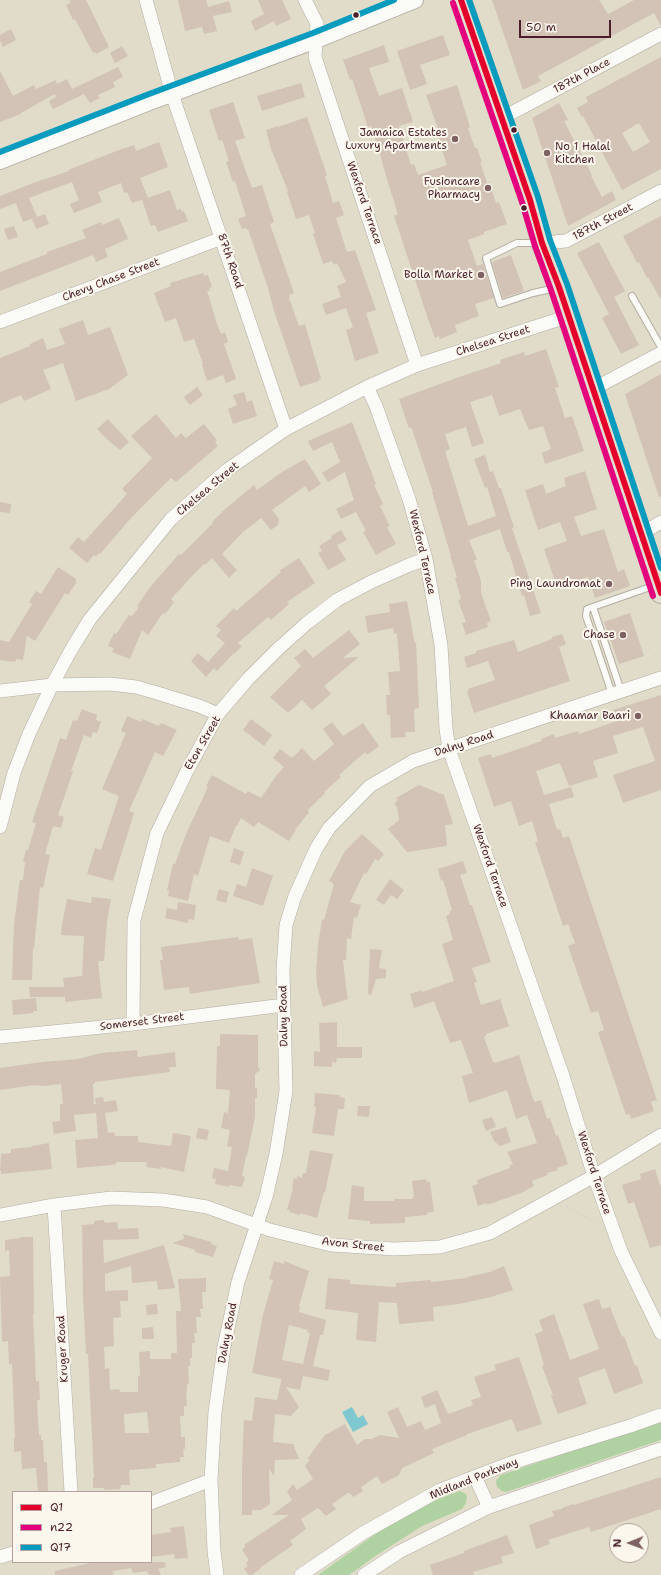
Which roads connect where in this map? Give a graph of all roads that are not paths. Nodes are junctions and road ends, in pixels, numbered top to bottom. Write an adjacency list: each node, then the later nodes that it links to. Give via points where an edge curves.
1 (146, 0): 7 (street, 87th Road)
2 (305, 0): 6 (street, Wexford Terrace, via 317,24)
3 (415, 0): 6 (street)
4 (461, 0): 8 (main road)
5 (661, 34): 8 (street, 187th Place)
6 (316, 40): 7 (street); 19 (street, Wexford Terrace, via 314,57)
7 (172, 94): 9 (street); 11 (street, 87th Road)
8 (502, 118): 12 (main road)
9 (0, 161)
10 (661, 191): 12 (street, 187th Street, via 566,241)
11 (222, 238): 16 (street, Chevy Chase Street); 22 (street, 87th Road)
12 (542, 242): 13 (main road); 13 (lane, via 517,243 486,258 500,304)
13 (559, 287): 15 (main road)
14 (632, 296): 17 (lane)
15 (569, 316): 19 (street, Chelsea Street); 21 (main road)
16 (0, 322)
17 (661, 347)
18 (661, 353): 21 (street)
19 (418, 365): 20 (street, Chelsea Street)
20 (367, 387): 22 (street, Chelsea Street); 26 (street, Wexford Terrace, via 409,498)
21 (593, 388): 25 (main road)
22 (286, 429): 30 (street, Chelsea Street, via 227,470 171,519 90,619)
23 (661, 522): 25 (street)
24 (661, 529): 25 (street)
25 (641, 534): 27 (main road)
26 (426, 559): 33 (street, Eton Street, via 396,570 337,600 279,648); 34 (street, Wexford Terrace, via 441,645)
27 (660, 588): 28 (lane)
28 (593, 606): 32 (lane); 32 (lane, via 587,609 586,616)
29 (661, 678): 32 (street, Dalny Road)
30 (52, 685): 31 (street); 33 (street, via 110,684 136,687); 35 (street, Chelsea Street, via 14,774)
31 (0, 691)
32 (617, 693): 34 (street, Dalny Road)
33 (218, 714): 37 (street, Eton Street, via 157,833 134,920)
34 (448, 749): 36 (street, Dalny Road, via 413,761 370,786 329,828 295,896 286,925); 40 (street, Wexford Terrace, via 564,1076)
35 (0, 827)
36 (284, 1006): 37 (street, Somerset Street); 43 (street, Dalny Road, via 286,1091 276,1154)
37 (133, 1024): 38 (street, Somerset Street)
38 (0, 1037)
39 (661, 1135): 40 (street, Avon Street)
40 (594, 1176): 43 (street, Avon Street, via 490,1233 440,1247 394,1249 331,1245); 44 (street, Wexford Terrace, via 621,1251)
41 (54, 1205): 42 (street, Avon Street); 43 (street, Avon Street, via 111,1198 163,1200 207,1207); 49 (street, Kruger Road)
42 (0, 1215)
43 (257, 1226): 48 (street, Dalny Road, via 238,1282 224,1347 215,1412)
44 (661, 1333)
45 (661, 1415): 47 (street, Midland Parkway)
46 (661, 1449): 51 (street)
47 (475, 1477): 51 (street); 55 (street, Midland Parkway, via 440,1490 395,1514)
48 (211, 1480): 50 (street); 54 (street, Dalny Road, via 214,1551)
49 (71, 1491)
50 (152, 1503)
51 (489, 1507): 56 (street, via 399,1552)
52 (12, 1553): 53 (street)
53 (0, 1557)
54 (218, 1575)
55 (301, 1575)
56 (364, 1575)

